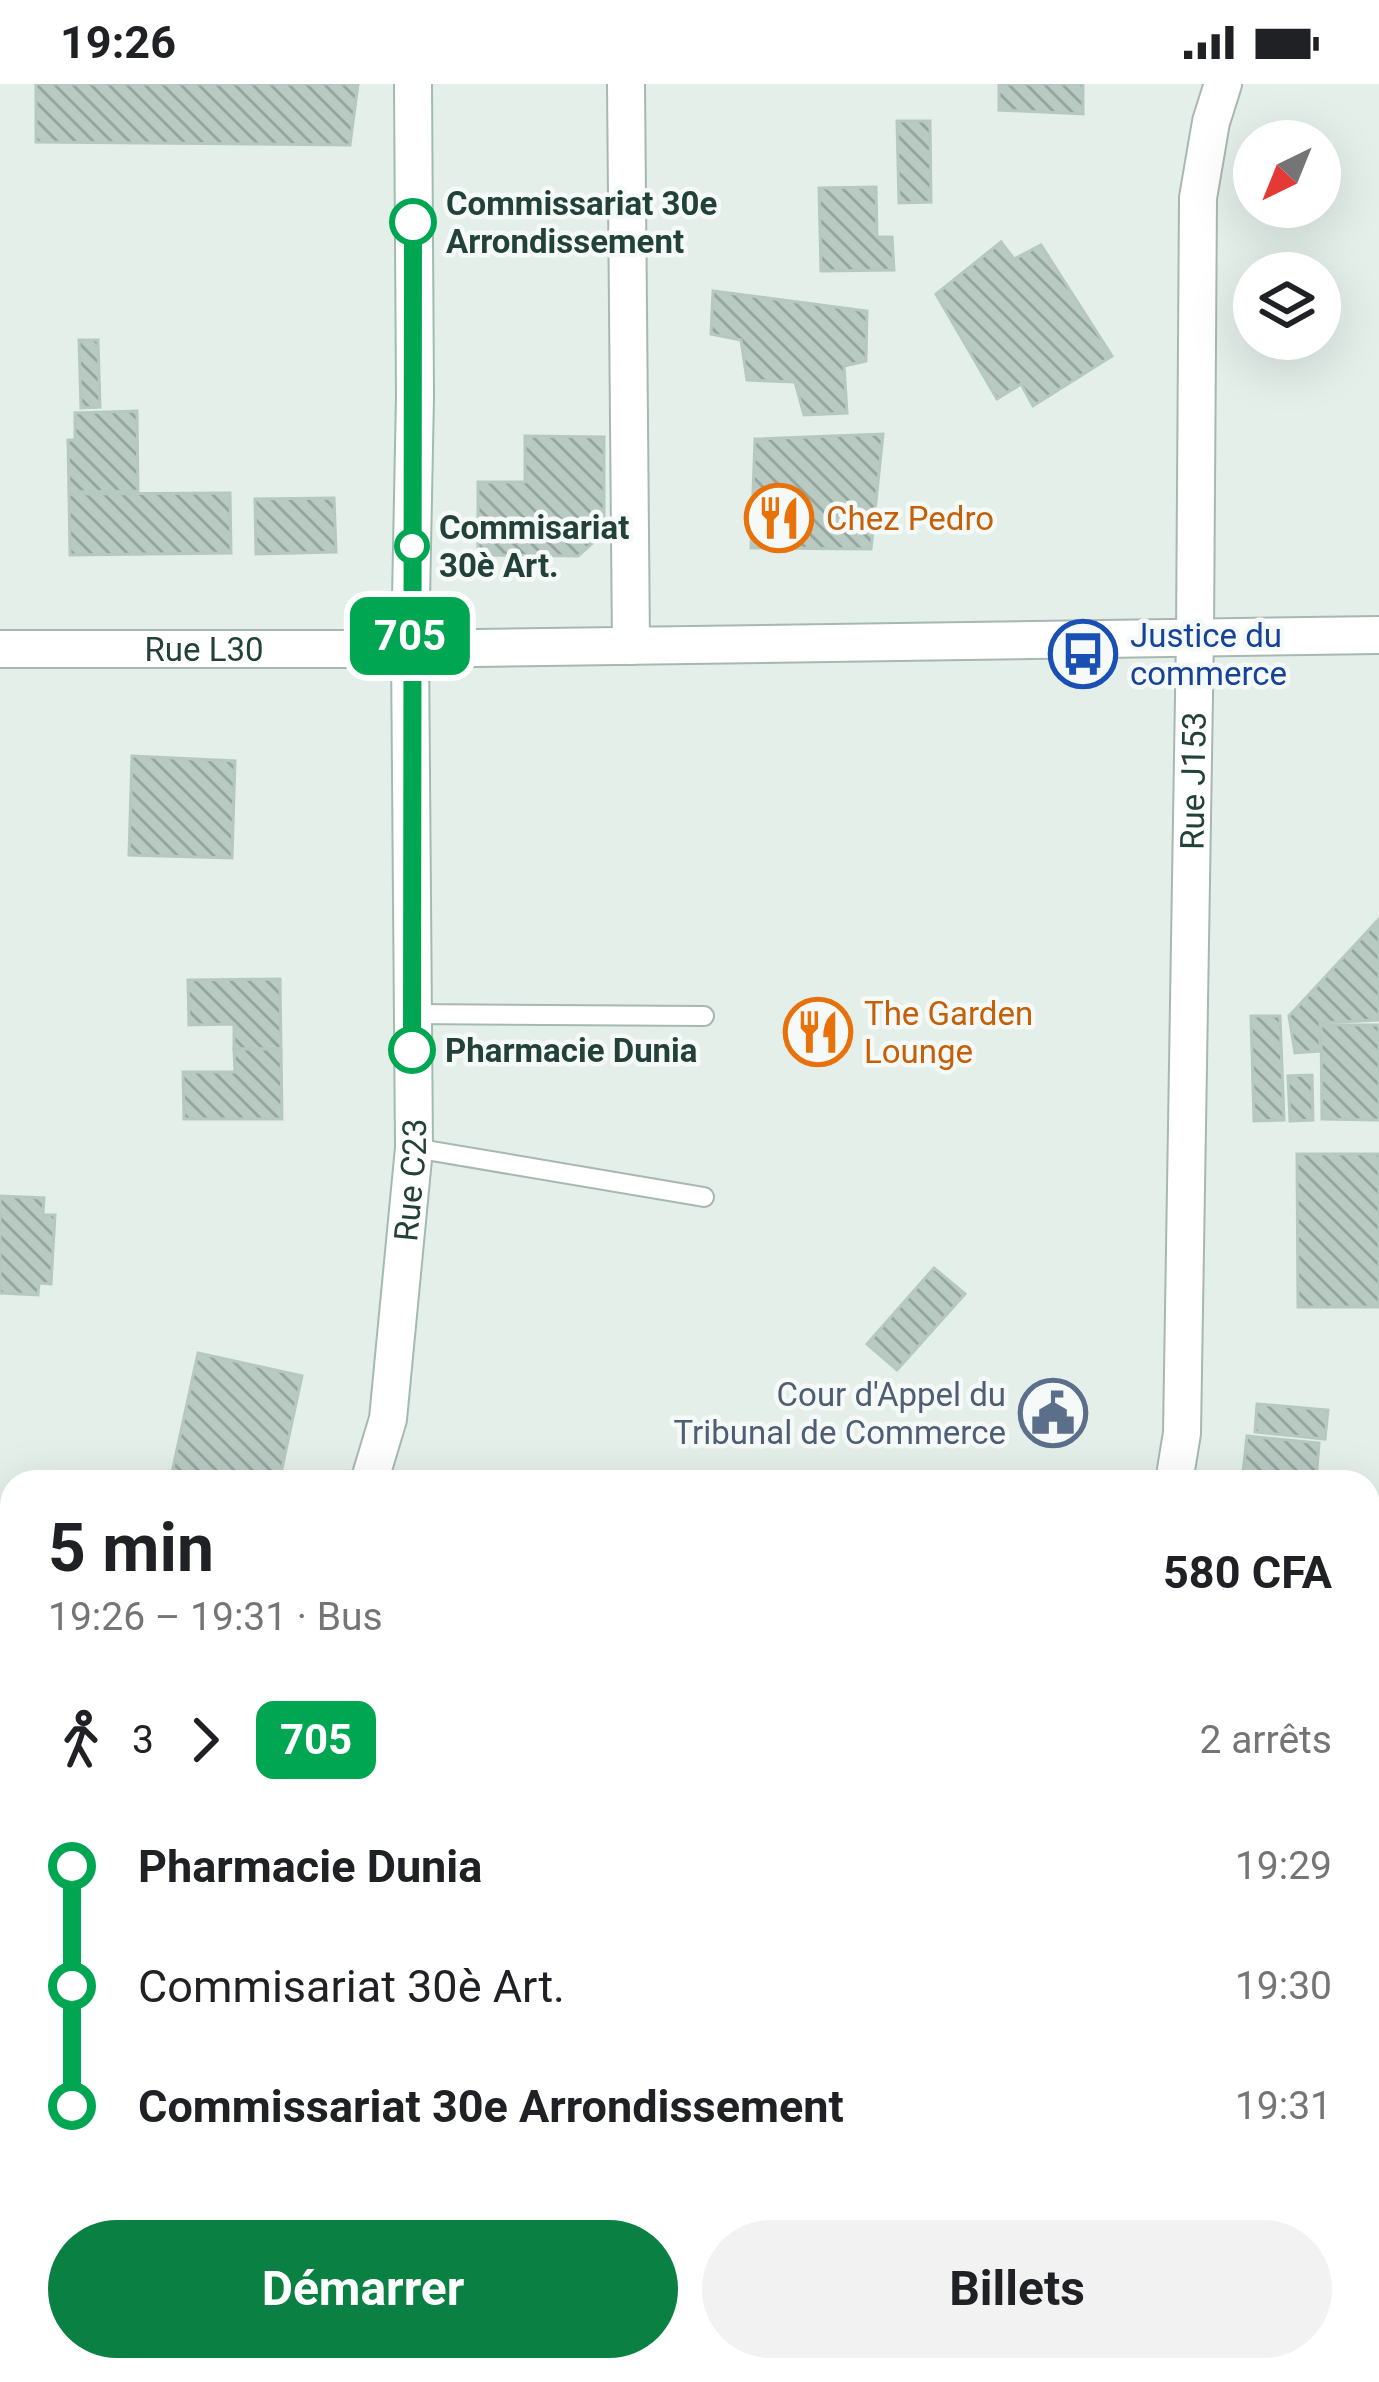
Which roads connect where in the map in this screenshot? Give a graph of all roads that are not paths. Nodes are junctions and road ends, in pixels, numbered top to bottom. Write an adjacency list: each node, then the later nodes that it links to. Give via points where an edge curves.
1 (412, 84): 8 (street, Rue C23)
2 (626, 84): 6 (street)
3 (1222, 84): 4 (street, Rue J153, via 1198,198)
4 (1195, 635): 5 (street, Rue L30); 6 (street, Rue L30); 14 (street, Rue J153)
5 (1379, 635)
6 (631, 646): 8 (street, Rue L30)
7 (0, 649): 8 (street, Rue L30)
8 (410, 649): 9 (street, Rue C23)
9 (412, 1014): 10 (lane); 11 (street, Rue C23)
10 (704, 1016)
11 (414, 1148): 12 (lane); 13 (street, Rue C23, via 388,1419)
12 (704, 1197)
13 (372, 1470)
14 (1176, 1470)

